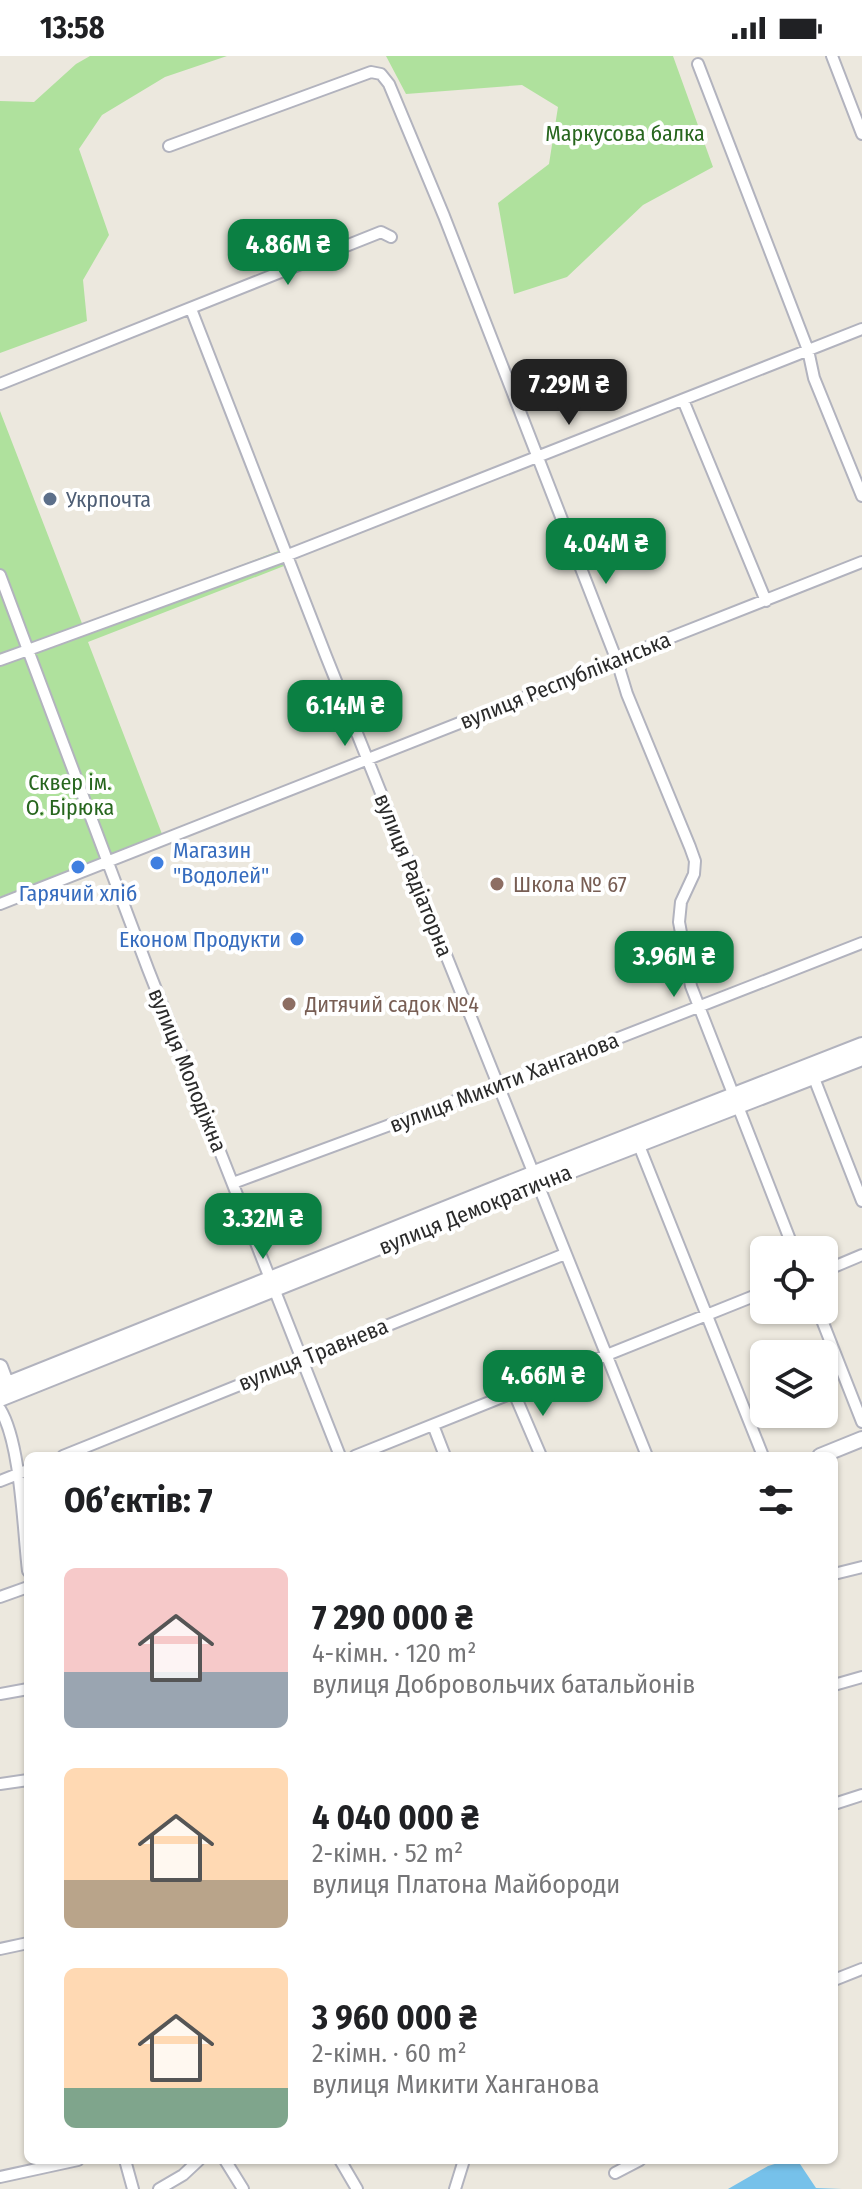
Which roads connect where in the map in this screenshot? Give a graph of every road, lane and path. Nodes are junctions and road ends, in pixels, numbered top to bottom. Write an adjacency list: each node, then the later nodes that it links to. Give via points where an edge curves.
1 (832, 56): 3 (street)
2 (698, 64): 8 (street)
3 (862, 134)
4 (169, 146): 11 (street, via 371,72 381,74 444,216)
5 (391, 237): 6 (street, via 381,232)
6 (191, 309): 9 (street); 13 (street, вулиця Радіаторна)
7 (862, 329): 8 (street)
8 (808, 350): 10 (street); 12 (street, via 814,378)
9 (0, 384)
10 (683, 400): 11 (street); 16 (street)
11 (537, 458): 13 (street); 19 (street)
12 (862, 496)
13 (288, 555): 17 (street); 20 (street, вулиця Радіаторна)
14 (862, 562): 16 (street, вулиця Республіканська)
15 (0, 575): 17 (street, вулиця Молодіжна)
16 (766, 601): 19 (street, вулиця Республіканська)
17 (28, 650): 18 (street); 21 (street, вулиця Молодіжна)
18 (0, 660)
19 (617, 661): 20 (street, вулиця Республіканська); 24 (street, via 695,861 679,922)
20 (369, 759): 21 (street, вулиця Республіканська); 28 (street, вулиця Радіаторна)
21 (107, 862): 22 (street, вулиця Республіканська); 32 (street, вулиця Молодіжна)
22 (0, 904)
23 (862, 943): 24 (street, вулиця Микити Ханганова)
24 (699, 1007): 28 (street, вулиця Микити Ханганова); 29 (street)
25 (862, 1045): 27 (street, вулиця Демократична)
26 (862, 1058): 27 (street, вулиця Демократична)
27 (812, 1071): 29 (street, вулиця Демократична); 33 (street)
28 (498, 1085): 31 (street, вулиця Радіаторна); 32 (street, вулиця Микити Ханганова)
29 (736, 1101): 30 (street, вулиця Демократична); 34 (street)
30 (636, 1139): 31 (street, вулиця Демократична); 40 (street)
31 (534, 1179): 35 (street, вулиця Радіаторна); 38 (street, вулиця Демократична)
32 (233, 1183): 38 (street, вулиця Молодіжна)
33 (862, 1201)
34 (789, 1236)
35 (565, 1254): 42 (street, вулиця Радіаторна); 43 (street, вулиця Травнева)
36 (862, 1255): 37 (street)
37 (838, 1265)
38 (273, 1284): 43 (street, вулиця Молодіжна); 45 (street, вулиця Демократична)
39 (750, 1298): 40 (street)
40 (706, 1315): 42 (street); 57 (street)
41 (824, 1324): 48 (street)
42 (607, 1356): 46 (street); 56 (street, вулиця Радіаторна)
43 (304, 1358): 51 (street, вулиця Травнева); 52 (street, вулиця Молодіжна)
44 (0, 1367): 45 (street)
45 (4, 1391): 47 (street)
46 (514, 1393): 49 (street); 55 (street)
47 (2, 1413): 59 (street)
48 (862, 1422)
49 (433, 1425): 53 (street); 54 (street)
50 (862, 1439): 58 (street)
51 (73, 1452)
52 (339, 1452)
53 (365, 1452)
54 (443, 1452)
55 (539, 1452)
56 (645, 1452)
57 (761, 1452)
58 (830, 1452)
59 (23, 1472): 60 (street)
60 (0, 1481)
61 (862, 1567): 62 (street)
62 (838, 1573)
63 (24, 1588): 64 (street)
64 (0, 1597)
65 (862, 1677): 66 (street)
66 (838, 1684)
67 (24, 1690): 68 (street)
68 (0, 1694)
69 (24, 1781): 70 (street)
70 (0, 1784)
71 (862, 1795): 72 (street)
72 (838, 1803)
73 (24, 1944): 74 (street)
74 (0, 1949)
75 (862, 1969): 76 (street)
76 (838, 1978)
77 (60, 2164): 85 (street)
78 (126, 2164): 86 (street)
79 (195, 2164): 87 (street)
80 (227, 2164): 88 (street)
81 (342, 2164): 89 (street)
82 (463, 2164): 90 (street)
83 (632, 2164): 84 (street)
84 (615, 2173)
85 (0, 2177)
86 (133, 2189)
87 (159, 2189)
88 (243, 2189)
89 (357, 2189)
90 (455, 2189)

